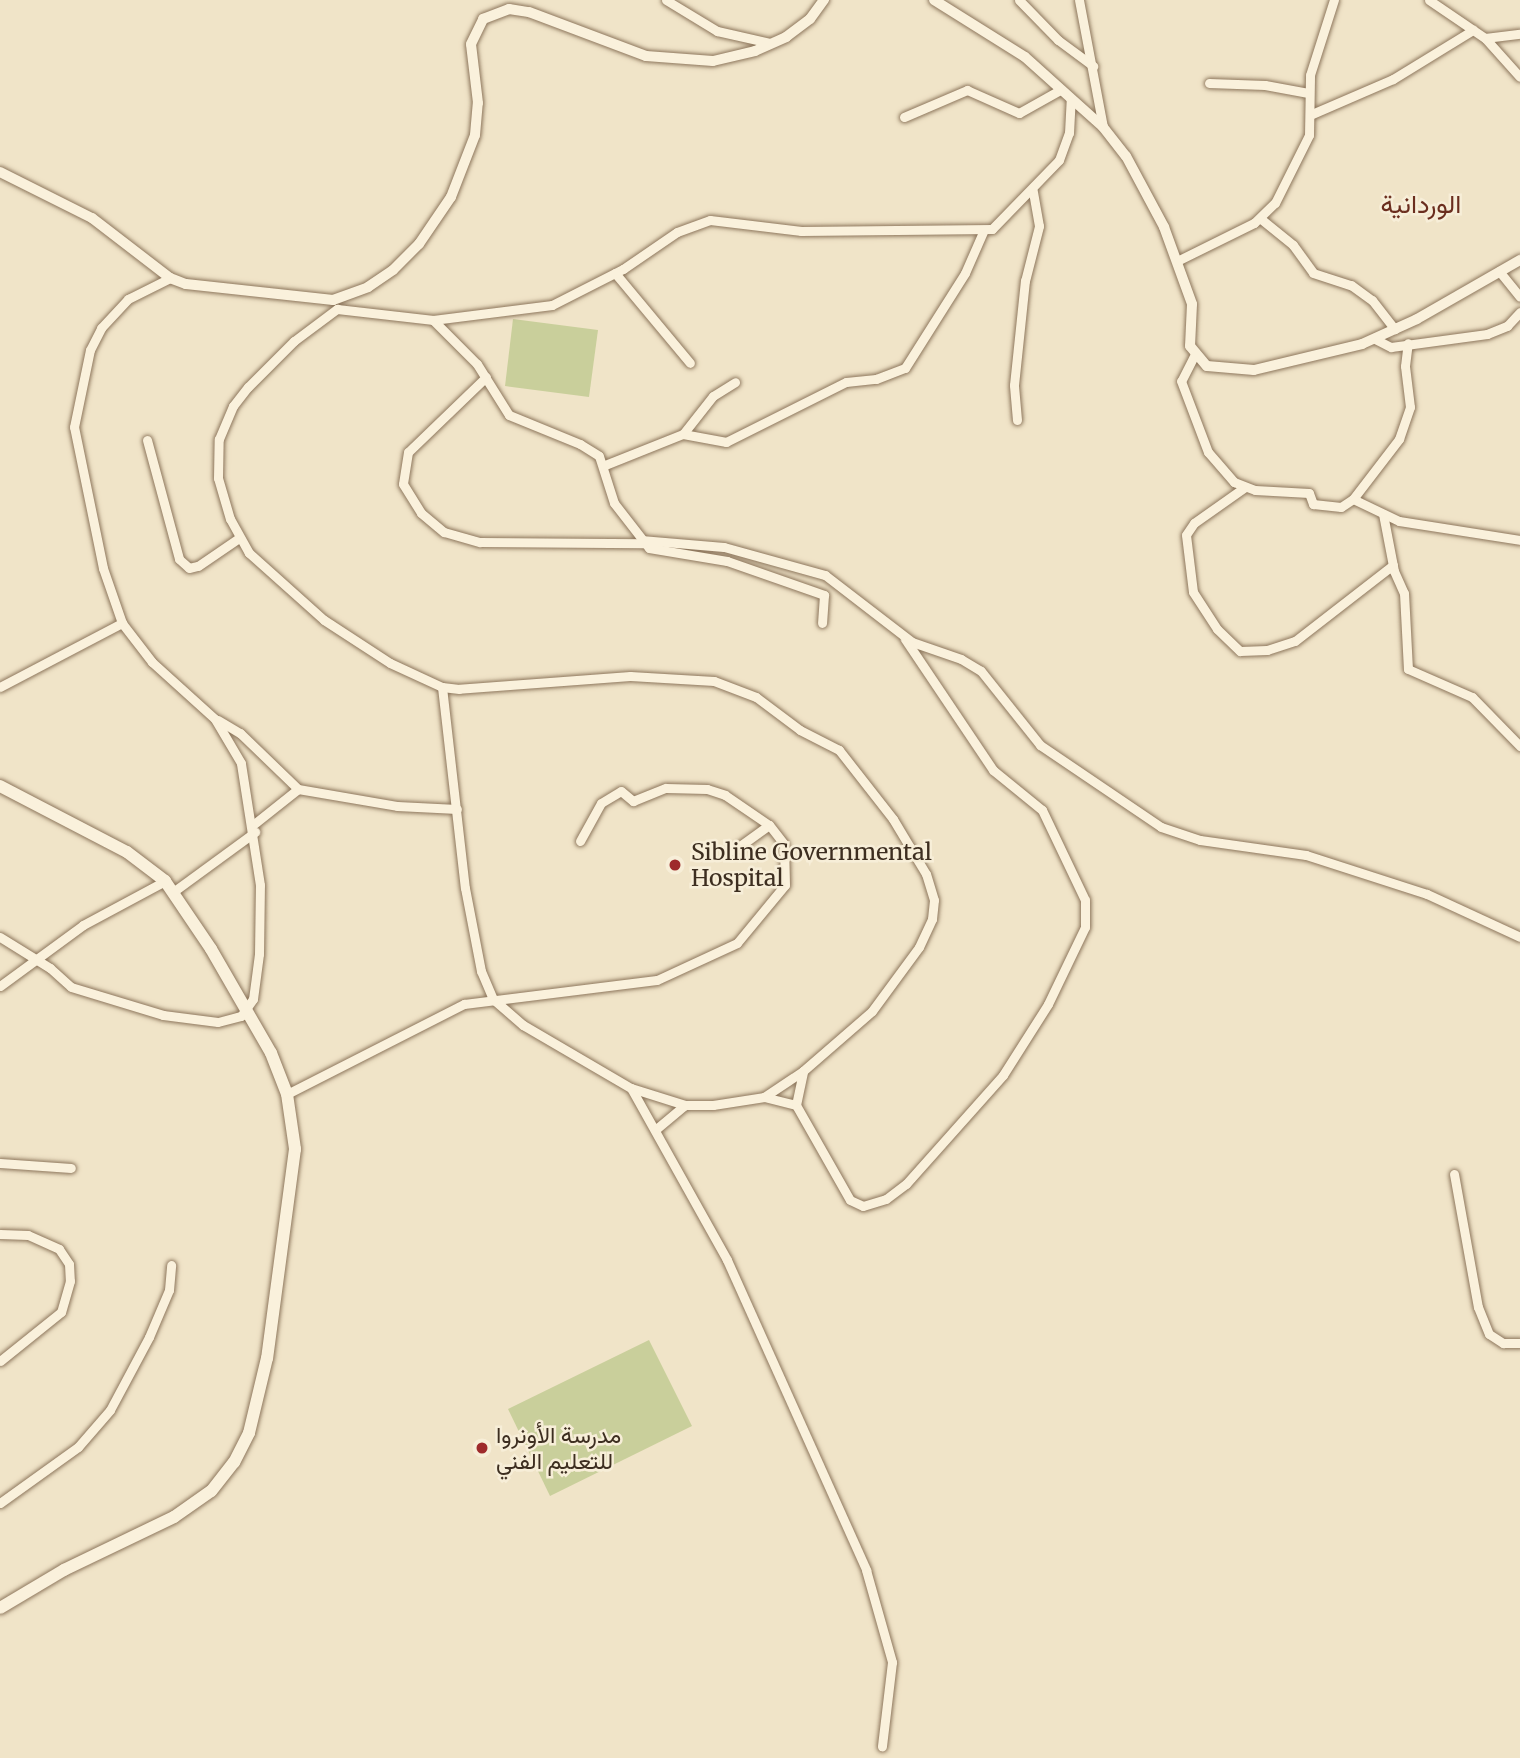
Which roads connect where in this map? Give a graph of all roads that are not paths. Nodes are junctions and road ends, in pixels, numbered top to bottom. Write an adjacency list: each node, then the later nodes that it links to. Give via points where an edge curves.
1 (666, 0): 12 (street, via 717,31)
2 (824, 0): 12 (street, via 810,19)
3 (934, 0): 16 (street, via 1014,49)
4 (1019, 0): 13 (street, via 1058,40)
5 (1079, 0): 13 (street)
6 (1334, 0): 17 (street)
7 (1429, 0): 9 (street)
8 (507, 4): 12 (street, via 631,52 668,59 726,61); 32 (street, via 483,19 473,33 478,103 475,135 442,214 393,270)
9 (1473, 30): 11 (street); 19 (street, via 1392,79)
10 (1520, 34): 11 (street)
11 (1485, 38): 14 (street)
12 (772, 43)
13 (1093, 66): 21 (street)
14 (1520, 77)
15 (1209, 83): 17 (street, via 1265,85)
16 (1060, 90): 18 (street); 20 (street, via 1019,113 967,90)
17 (1308, 93): 19 (street)
18 (1071, 100): 21 (street); 23 (street, via 1064,149)
19 (1312, 114): 24 (street, via 1305,146 1275,203)
20 (904, 117)
21 (1103, 127): 27 (street, via 1146,191)
22 (0, 172): 30 (street, via 92,218)
23 (1033, 191): 25 (street, via 1001,223); 42 (street, via 1039,226 1025,281 1014,377)
24 (1261, 219): 27 (street); 35 (street, via 1293,245 1313,273 1351,285 1372,300)
25 (983, 232): 29 (street, via 925,227 802,231 710,220 677,232); 43 (street, via 965,273 905,368 876,379 846,382 726,442)
26 (1520, 260): 28 (street)
27 (1177, 261): 38 (street, via 1192,303 1189,331)
28 (1499, 271): 31 (street); 35 (street)
29 (615, 273): 34 (street, via 552,305); 39 (street)
30 (170, 278): 32 (street, via 204,288); 53 (street, via 137,293 108,317 90,350 75,414 90,514 111,598)
31 (1520, 297)
32 (335, 304): 34 (street); 49 (street, via 274,360 233,406 224,424 217,455 218,478)
33 (1520, 312): 37 (street, via 1498,331)
34 (433, 320): 40 (street)
35 (1395, 329): 36 (street)
36 (1375, 339): 37 (street, via 1391,346); 38 (street, via 1254,370 1207,366)
37 (1408, 344): 47 (street, via 1405,370 1410,407 1399,439)
38 (1194, 356): 46 (street, via 1181,381 1204,444 1217,467)
39 (690, 363)
40 (486, 377): 45 (street, via 509,415 580,444); 51 (street, via 408,452 403,484 421,513 444,532 473,541 552,540 620,547)
41 (734, 382): 43 (street, via 713,396)
42 (1017, 420)
43 (683, 434): 45 (street)
44 (146, 440): 49 (street, via 179,559 189,568 198,566)
45 (605, 465): 51 (street, via 608,491)
46 (1245, 487): 47 (street, via 1309,493 1313,504 1341,507); 52 (street, via 1194,523 1186,535 1194,592 1217,629 1240,651 1267,650 1295,641)
47 (1353, 499): 48 (street)
48 (1383, 514): 50 (street, via 1405,523); 52 (street)
49 (239, 538): 57 (street, via 260,566 324,620 370,653)
50 (1520, 540)
51 (642, 542): 54 (street, via 660,553 741,565 824,595); 55 (street, via 724,547 815,570 841,584)
52 (1393, 565): 59 (street, via 1405,601 1408,669 1472,697)
53 (122, 623): 56 (street); 58 (street, via 152,662)
54 (822, 623)
55 (905, 638): 69 (street, via 981,671 1040,745 1161,827 1200,840 1306,855 1427,894); 79 (street, via 993,770 1042,810 1085,900 1085,927 1048,1004 1003,1075 906,1184 886,1199 863,1206 850,1200)
56 (0, 687)
57 (442, 687): 62 (street); 74 (street, via 630,676 702,679 756,696 846,757 920,863 932,888 934,911 919,947 892,989)
58 (215, 719): 61 (street, via 240,733); 64 (street, via 241,763)
59 (1520, 746)
60 (0, 786): 67 (main road, via 127,852)
61 (298, 789): 62 (street, via 397,806); 64 (street)
62 (457, 809): 72 (street, via 470,918 485,986)
63 (769, 825): 65 (street, via 725,794 707,789 666,788 634,801 621,791 601,803); 66 (street); 72 (street, via 785,844 785,886 737,943 657,980)
64 (254, 828): 67 (street); 73 (street, via 259,954)
65 (580, 841)
66 (733, 851)
67 (169, 886): 70 (street, via 83,925); 73 (main road)
68 (0, 937): 70 (street)
69 (1520, 937)
70 (34, 960): 71 (street); 73 (street, via 71,987 163,1015 203,1024)
71 (0, 986)
72 (493, 999): 75 (street, via 543,1038); 76 (street, via 452,1009)
73 (249, 1010): 76 (main road)
74 (803, 1071): 77 (street); 79 (street)
75 (631, 1088): 78 (street); 80 (street)
76 (287, 1094): 89 (main road, via 295,1149 287,1236 267,1358 249,1433 234,1462 196,1503)
77 (764, 1097): 78 (street); 79 (street)
78 (685, 1105): 80 (street)
79 (796, 1105)
80 (655, 1130): 90 (street, via 727,1260 866,1570 891,1654)
81 (0, 1163): 82 (street)
82 (71, 1168)
83 (1454, 1174): 86 (street, via 1478,1307 1489,1334 1503,1343)
84 (0, 1234): 87 (street, via 28,1235 59,1249 69,1264 70,1281 61,1312)
85 (171, 1265): 88 (street, via 169,1290 110,1410 78,1447)
86 (1520, 1343)
87 (0, 1361)
88 (0, 1503)
89 (0, 1608)
90 (882, 1746)

